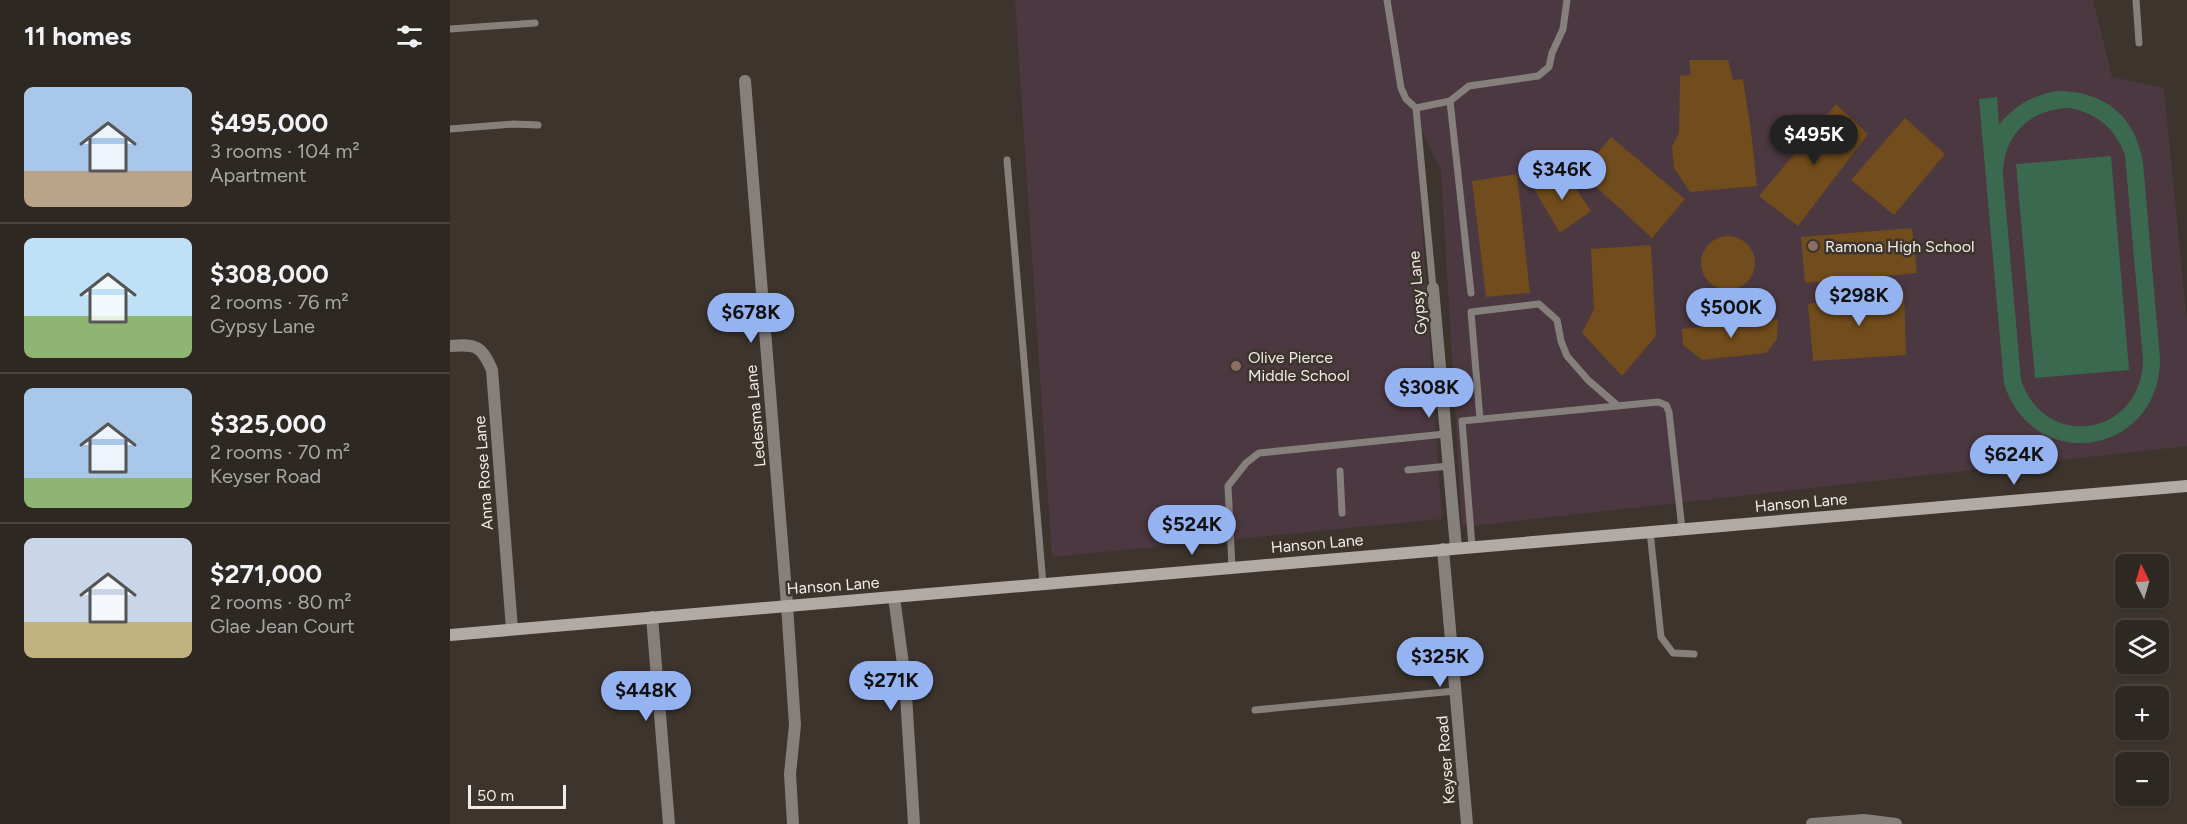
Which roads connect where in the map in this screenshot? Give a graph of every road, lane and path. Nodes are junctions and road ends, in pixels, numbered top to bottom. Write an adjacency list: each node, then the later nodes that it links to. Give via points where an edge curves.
1 (1387, 0): 9 (lane, via 1401,88)
2 (1567, 0): 8 (lane, via 1563,29 1549,67 1538,76 1469,86)
3 (2136, 0): 6 (lane)
4 (535, 23): 5 (lane)
5 (450, 29)
6 (2139, 43)
7 (744, 81): 32 (street, Ledesma Lane)
8 (1450, 101): 9 (lane); 14 (lane)
9 (1416, 108): 13 (lane, Gypsy Lane)
10 (538, 125): 11 (lane)
11 (450, 129)
12 (1007, 160): 30 (lane)
13 (1433, 288): 18 (street, Gypsy Lane)
14 (1471, 294)
15 (450, 346): 34 (street, Anna Rose Lane, via 467,344 479,348 492,370)
16 (1618, 406): 17 (lane); 17 (lane, via 1567,356 1557,320 1539,304 1471,312); 24 (lane, via 1658,402 1666,405)
17 (1480, 419): 26 (lane, via 1462,421)
18 (1445, 434): 19 (street, Gypsy Lane); 29 (lane, via 1259,453 1228,486)
19 (1449, 466): 20 (lane); 27 (street, Gypsy Lane)
20 (1408, 470)
21 (1340, 471): 23 (lane)
22 (2187, 486): 24 (main road, Hanson Lane)
23 (1342, 513)
24 (1682, 529): 25 (main road, Hanson Lane)
25 (1650, 531): 26 (main road, Hanson Lane); 36 (lane, via 1661,637 1673,653)
26 (1472, 546): 27 (main road, Hanson Lane)
27 (1456, 548): 28 (main road, Hanson Lane)
28 (1443, 549): 29 (main road, Hanson Lane); 37 (street, Keyser Road)
29 (1232, 567): 30 (main road, Hanson Lane)
30 (1043, 584): 31 (main road, Hanson Lane)
31 (894, 597): 32 (main road, Hanson Lane); 41 (street, via 905,679)
32 (788, 605): 33 (main road, Hanson Lane); 40 (street, Ledesma Lane, via 795,725 790,774)
33 (652, 617): 34 (main road, Hanson Lane); 39 (street)
34 (512, 629): 35 (main road, Hanson Lane)
35 (450, 635)
36 (1694, 654)
37 (1455, 692): 38 (lane); 42 (street, Keyser Road)
38 (1255, 710)
39 (669, 824)
40 (793, 824)
41 (914, 824)
42 (1467, 824)
43 (1812, 824): 44 (street, via 1864,819)
44 (1896, 824)

